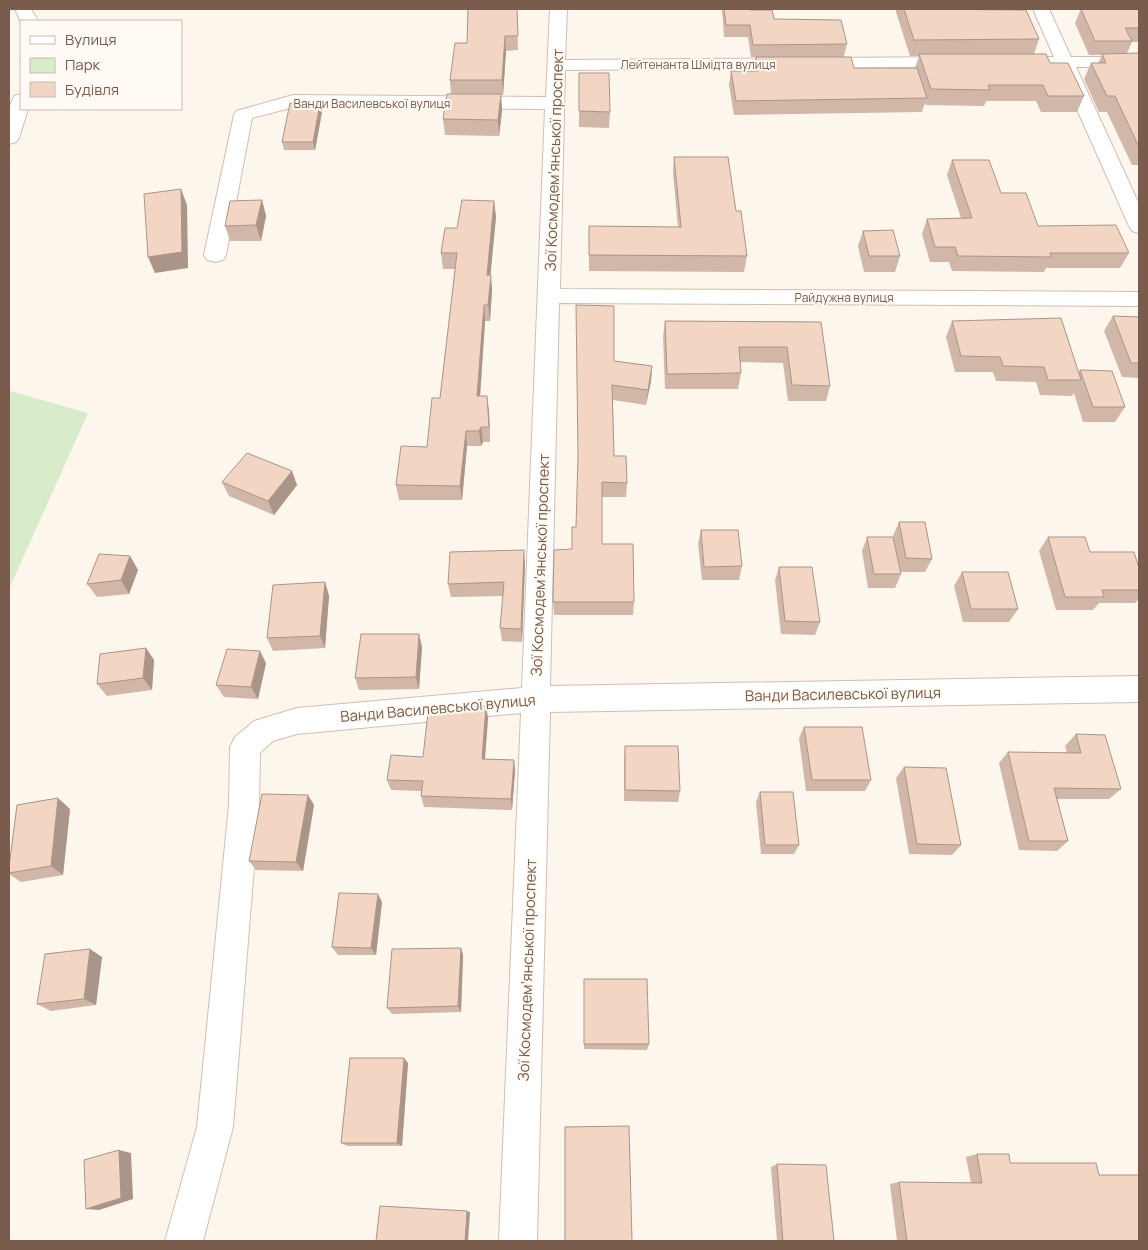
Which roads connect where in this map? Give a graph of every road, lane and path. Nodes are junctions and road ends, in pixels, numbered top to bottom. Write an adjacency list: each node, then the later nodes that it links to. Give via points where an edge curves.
1 (22, 9): 4 (street)
2 (558, 9): 9 (street, Зої Космодем’янської проспект)
3 (1041, 9): 7 (street)
4 (29, 20)
5 (975, 62): 9 (street, Лейтенанта Шмідта вулиця)
6 (995, 62): 7 (street)
7 (1065, 62): 8 (street); 13 (street)
8 (1139, 62)
9 (557, 64): 11 (street, Зої Космодем’янської проспект)
10 (20, 103): 12 (street)
11 (556, 103): 14 (street, Ванди Василевської вулиця, via 293,101 243,115); 15 (street, Зої Космодем’янської проспект)
12 (9, 138)
13 (1139, 226)
14 (215, 255)
15 (549, 296): 16 (street, Райдужна вулиця); 18 (street, Зої Космодем’янської проспект)
16 (1139, 299)
17 (1139, 689): 18 (street, Ванди Василевської вулиця)
18 (536, 699): 19 (street, Ванди Василевської вулиця, via 297,721 264,730 245,747 244,805 215,1127); 20 (street, Зої Космодем’янської проспект)
19 (184, 1241)
20 (518, 1241)

